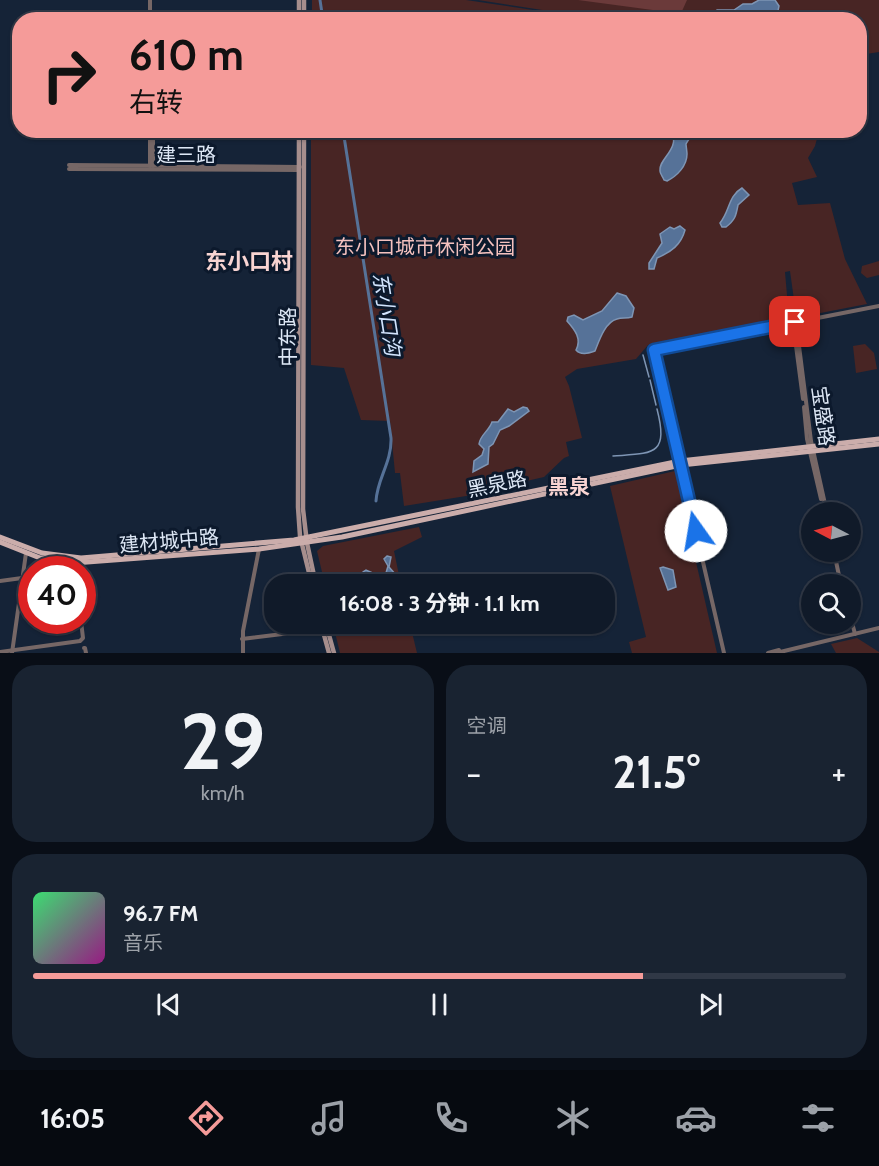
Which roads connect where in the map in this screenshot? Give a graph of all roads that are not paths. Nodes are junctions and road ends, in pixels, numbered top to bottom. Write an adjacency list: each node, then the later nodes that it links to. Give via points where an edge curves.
1 (151, 138): 5 (street)
2 (299, 138): 6 (main road, 中东路)
3 (303, 138): 6 (main road, 中东路)
4 (69, 167): 5 (street, 建三路)
5 (151, 168): 6 (street, 建三路)
6 (301, 169): 14 (main road, 中东路, via 298,507)
7 (879, 306): 8 (street)
8 (794, 322): 10 (street, 宝盛路); 11 (street, via 654,350)
9 (879, 441): 10 (main road, 黑泉路)
10 (811, 449): 11 (main road, 黑泉路); 12 (street, 宝盛路)
11 (680, 463): 14 (main road, 黑泉路); 41 (street)
12 (823, 502)
13 (0, 537): 19 (main road, 建材城中路, via 67,558)
14 (304, 541): 16 (main road, 建材城中路); 18 (main road, 建材城中路); 23 (main road); 24 (main road)
15 (0, 542): 17 (main road, 建材城中路)
16 (259, 549): 18 (main road, 建材城中路); 35 (street)
17 (26, 552): 20 (street); 21 (main road, 建材城中路)
18 (164, 554): 19 (main road, 建材城中路)
19 (155, 555): 22 (main road, 建材城中路)
20 (25, 556)
21 (37, 556)
22 (96, 563)
23 (310, 574)
24 (313, 574)
25 (18, 579): 26 (street)
26 (0, 581)
27 (18, 608): 37 (street)
28 (879, 628): 29 (street)
29 (861, 632)
30 (82, 634): 37 (street, via 79,642)
31 (274, 634): 35 (street)
32 (325, 634): 39 (main road)
33 (327, 634): 40 (main road)
34 (854, 634): 42 (street); 43 (street)
35 (242, 639): 38 (street)
36 (0, 652): 37 (street)
37 (12, 652)
38 (243, 653)
39 (329, 653)
40 (334, 653)
41 (724, 653)
42 (768, 653)
43 (776, 653)

